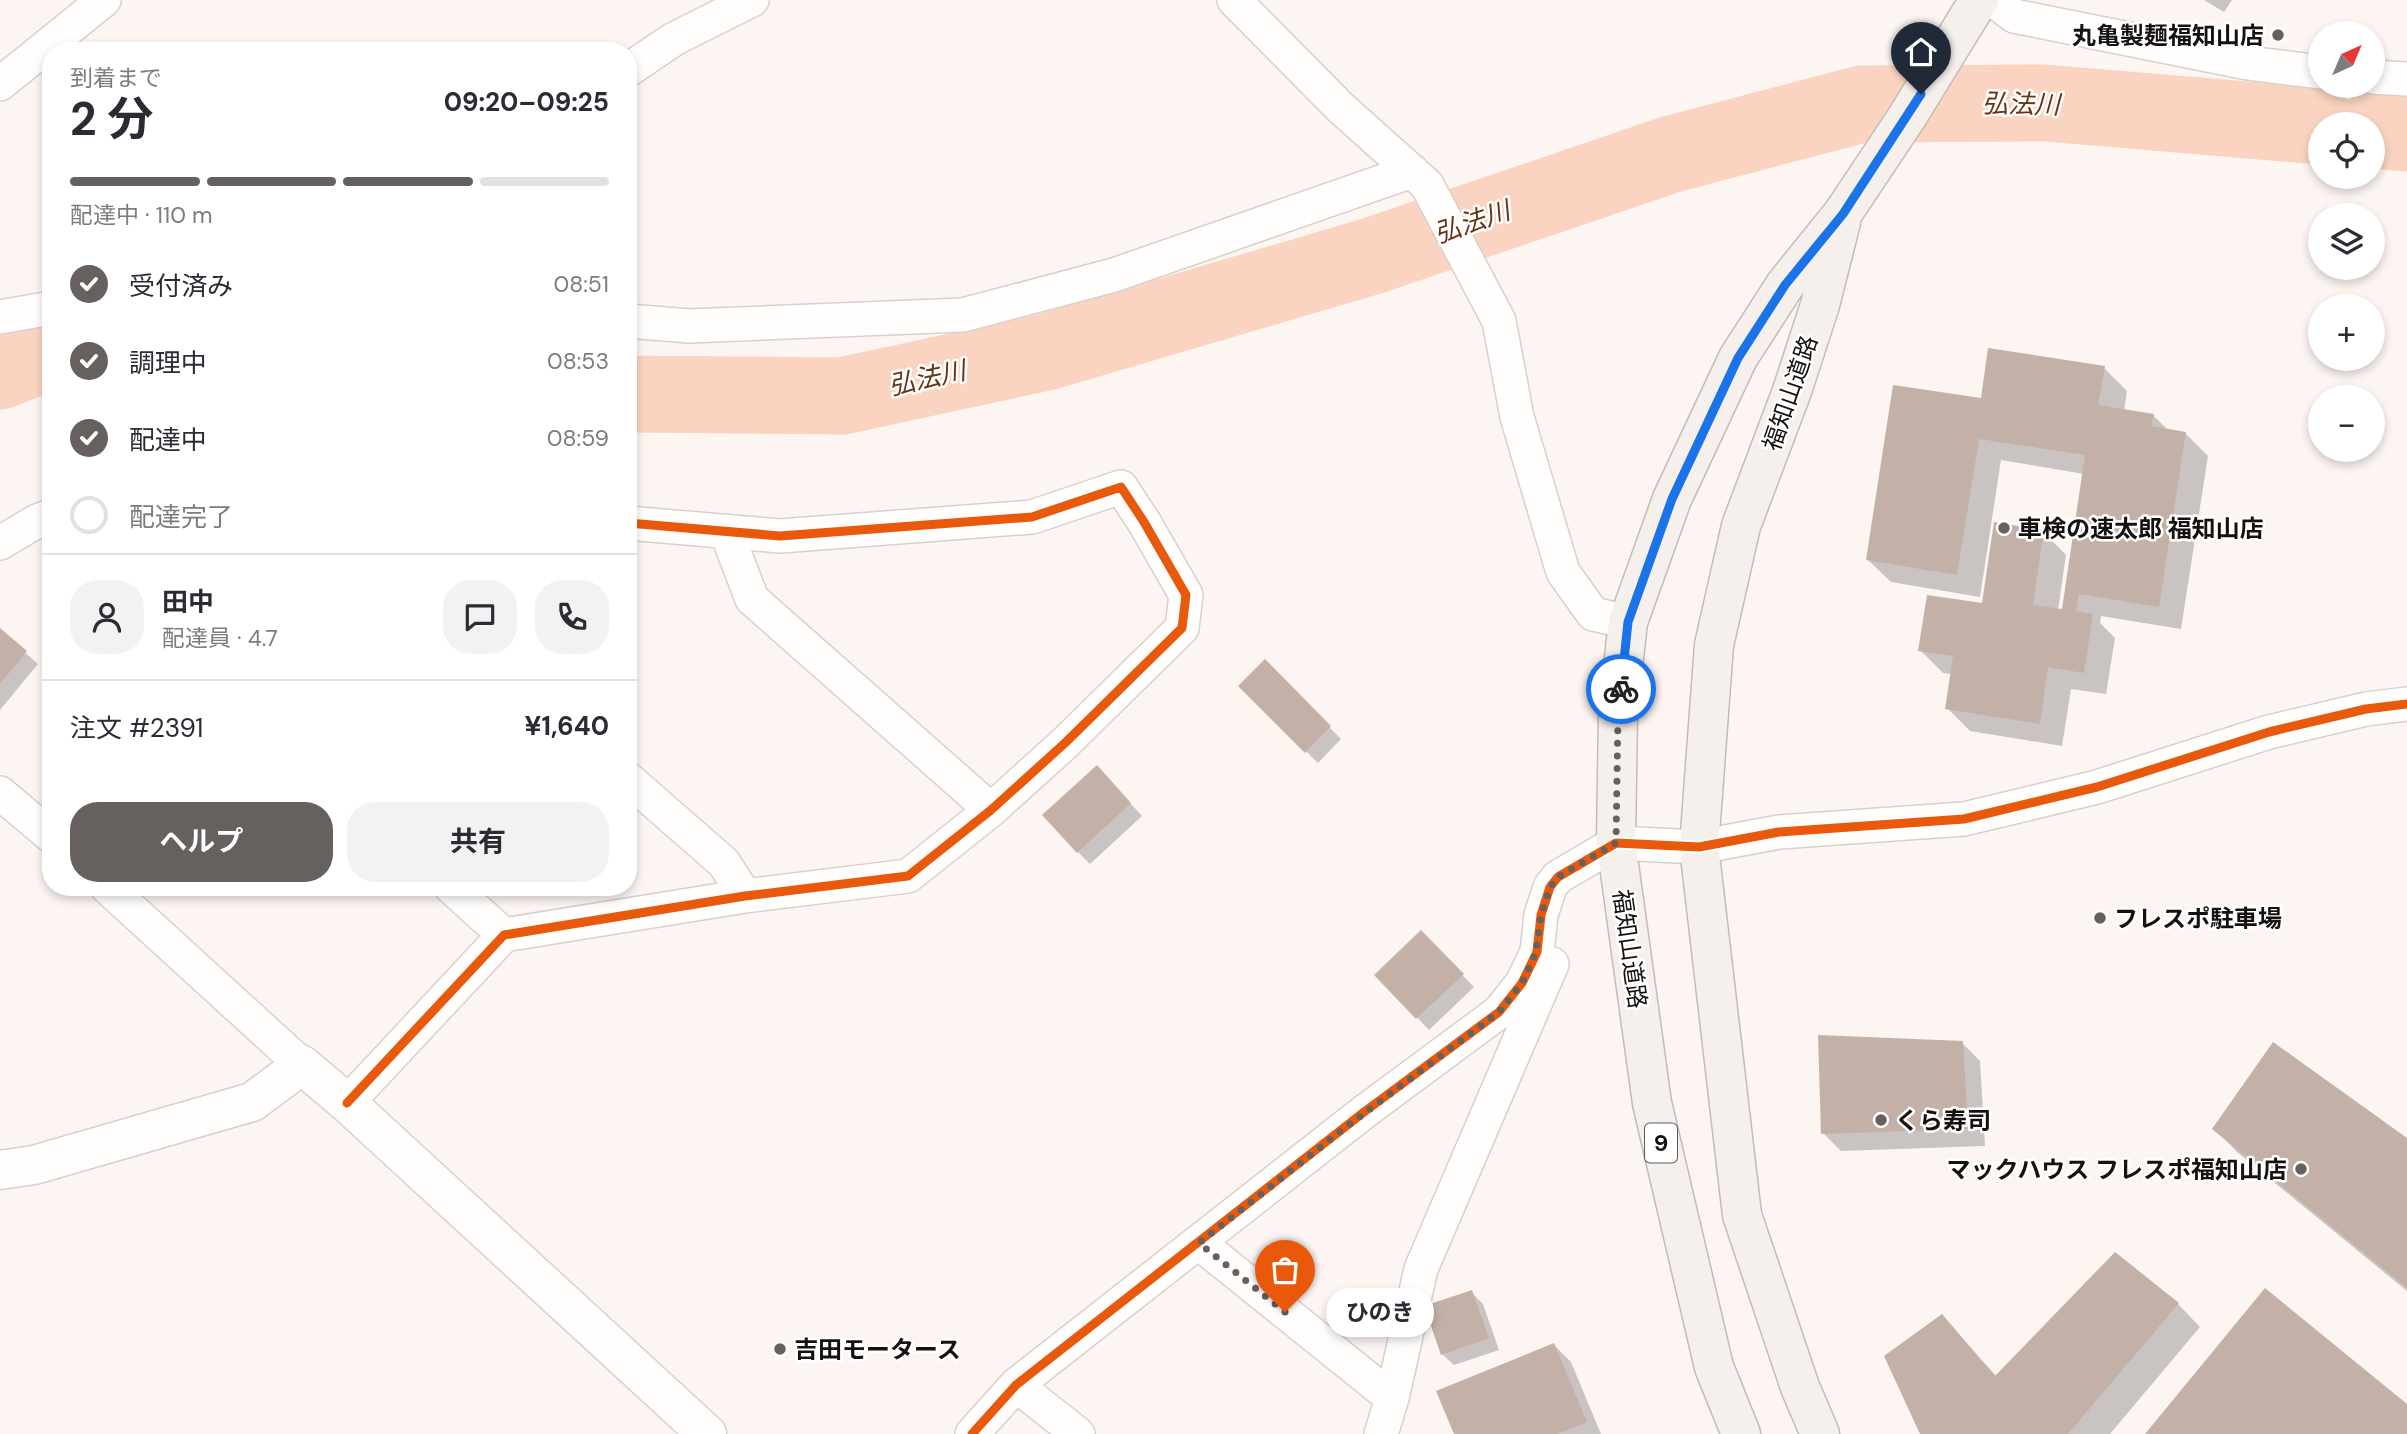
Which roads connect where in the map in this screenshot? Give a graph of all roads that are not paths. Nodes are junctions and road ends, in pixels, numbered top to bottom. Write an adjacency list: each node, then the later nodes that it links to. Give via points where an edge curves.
1 (104, 0): 6 (street)
2 (752, 0): 8 (street, via 674,39)
3 (1234, 0): 13 (street, via 1340,108)
4 (1979, 0): 14 (highway, 福知山道路 / 9)
5 (1993, 0): 9 (street, via 2014,16 2248,63)
6 (52, 42)
7 (42, 50): 12 (street)
8 (637, 64)
9 (2308, 70)
10 (2385, 78): 11 (street)
11 (2407, 79)
12 (0, 84)
13 (1412, 172): 17 (street, via 1114,275 963,315 689,326); 22 (street, via 1427,185 1499,321 1517,417 1563,572 1593,614)
14 (1843, 214): 22 (highway, 福知山道路 / 9, via 1785,285 1738,358 1672,499); 29 (highway, 福知山道路 / 9, via 1792,391 1741,526 1714,645)
15 (42, 310): 16 (street)
16 (0, 317)
17 (637, 322)
18 (637, 524): 20 (street)
19 (42, 525): 21 (street)
20 (726, 531): 26 (street, via 752,599); 26 (street, via 780,536 1032,517 1121,487 1185,596 1182,628)
21 (0, 543)
22 (1628, 622): 28 (highway, 福知山道路 / 9, via 1618,712)
23 (2407, 704): 29 (street, via 2366,709 2269,733 2097,787 1964,819 1779,832)
24 (637, 787): 32 (street, via 723,863)
25 (0, 793): 27 (street)
26 (991, 810): 32 (street, via 908,876)
27 (42, 828)
28 (1616, 843): 29 (street); 37 (street, via 1558,877 1550,887 1536,952 1522,983 1499,1012); 39 (street, via 1563,900 1557,951 1421,1269); 44 (highway, 福知山道路 / 9, via 1652,1104 1714,1367)
29 (1699, 847): 45 (highway, 福知山道路 / 9, via 1742,1215)
30 (117, 896): 34 (street)
31 (460, 896): 33 (street)
32 (745, 896): 33 (street)
33 (504, 935): 35 (street)
34 (302, 1065): 35 (street); 36 (street, via 252,1102 34,1165)
35 (347, 1103): 40 (street)
36 (0, 1170)
37 (1199, 1243): 38 (street); 39 (street)
38 (1016, 1385): 41 (street); 42 (street)
39 (1392, 1398): 43 (street)
40 (706, 1434)
41 (972, 1434)
42 (1078, 1434)
43 (1381, 1434)
44 (1741, 1434)
45 (1820, 1434)

